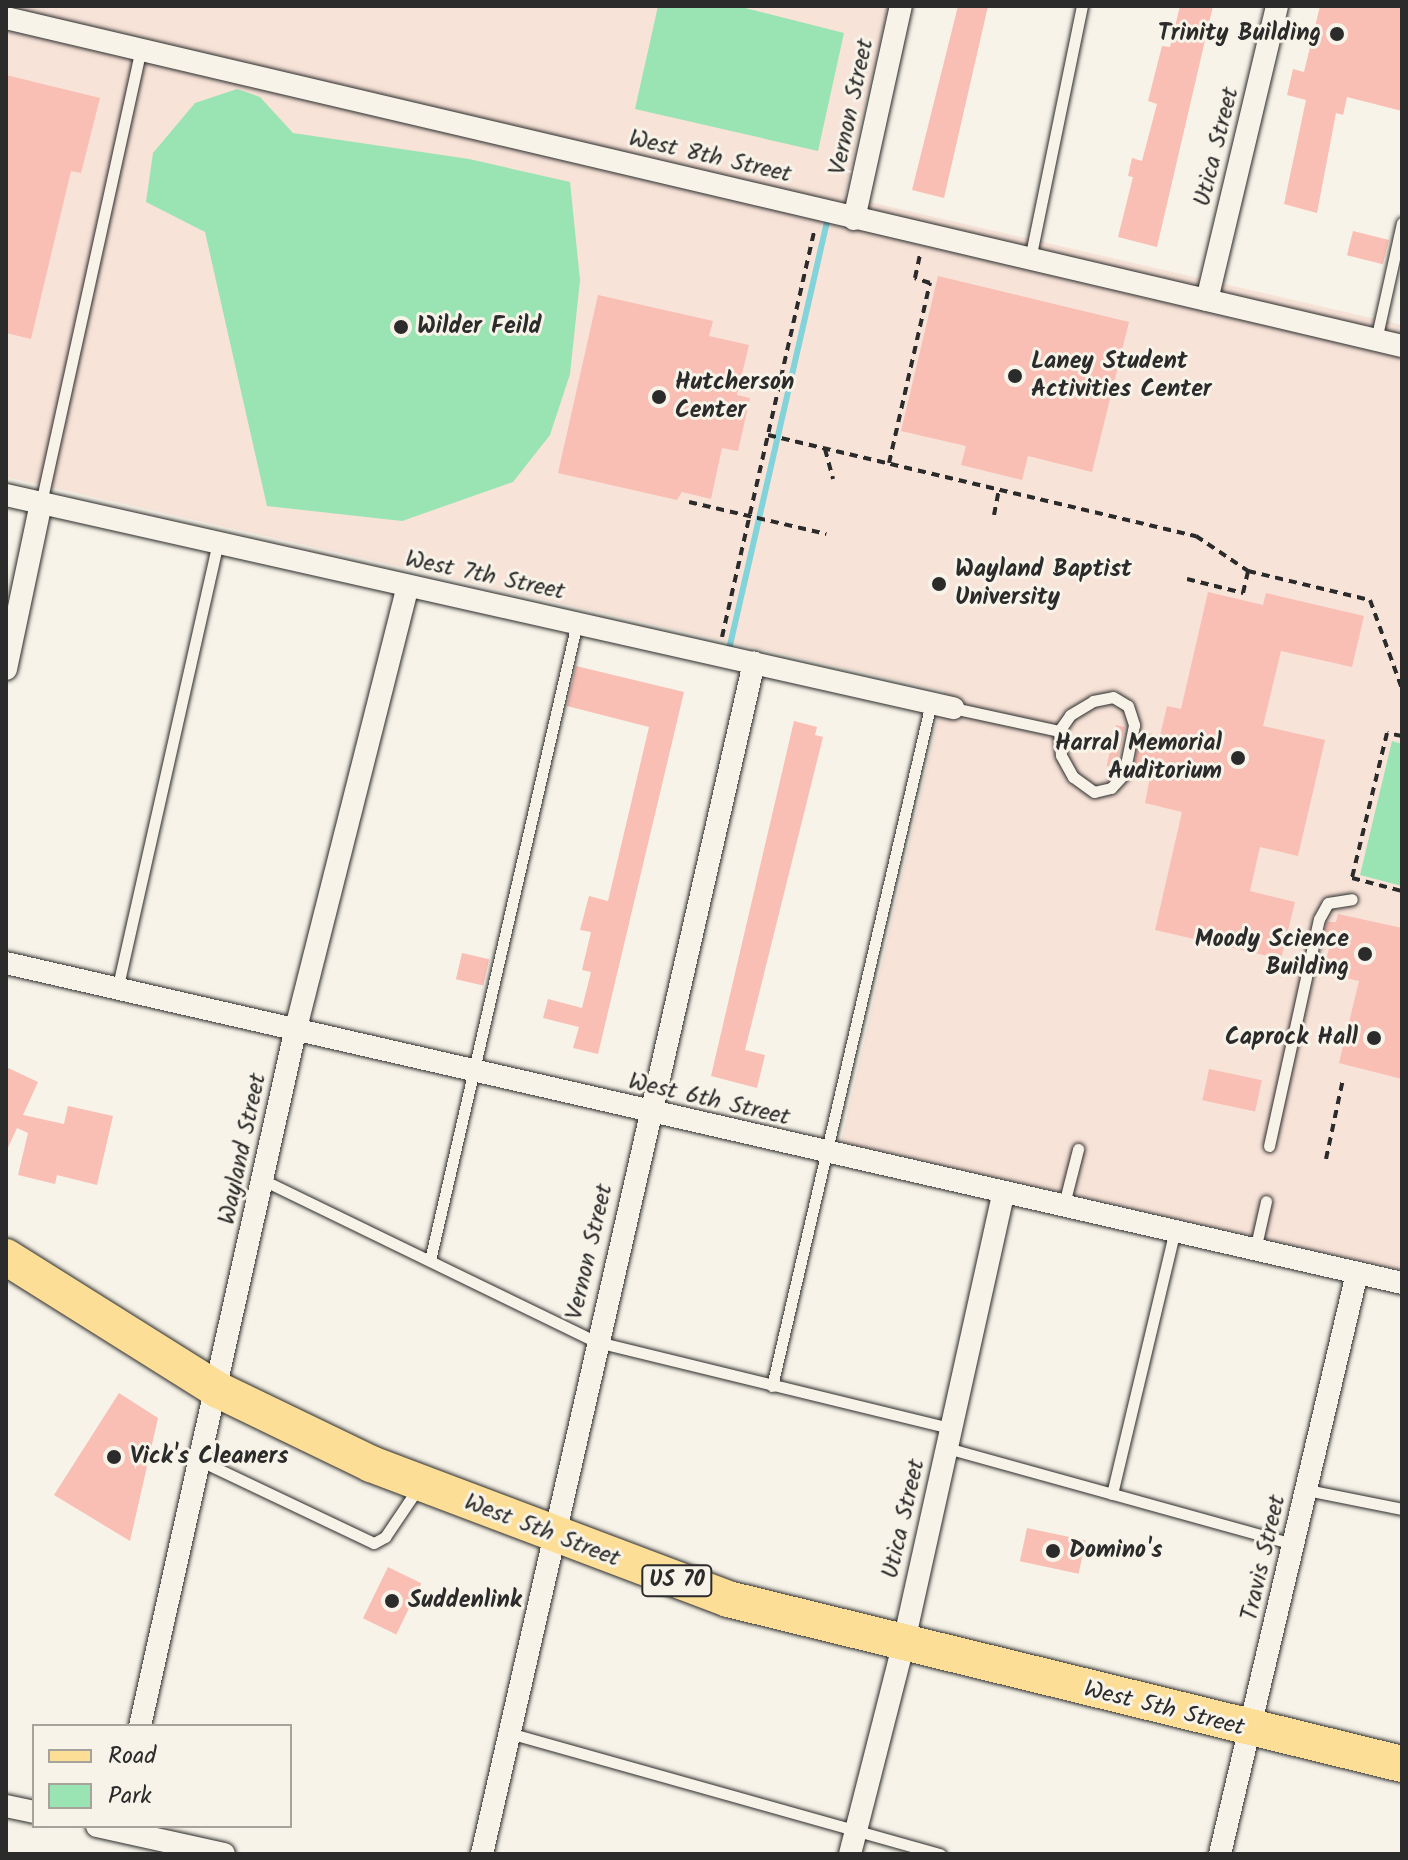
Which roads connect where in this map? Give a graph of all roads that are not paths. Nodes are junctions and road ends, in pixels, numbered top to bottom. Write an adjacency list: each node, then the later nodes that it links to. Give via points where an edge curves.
1 (901, 6): 6 (street, Vernon Street)
2 (1082, 6): 8 (lane)
3 (1277, 6): 9 (street, Utica Street)
4 (6, 18): 5 (street, West 8th Street)
5 (141, 49): 6 (street, West 8th Street); 13 (lane)
6 (854, 219): 8 (street, West 8th Street)
7 (1402, 223): 10 (lane)
8 (1030, 259): 9 (street, West 8th Street)
9 (1207, 300): 10 (street, West 8th Street)
10 (1376, 340): 11 (street, West 8th Street)
11 (1402, 346)
12 (6, 495): 13 (street, West 7th Street)
13 (41, 503): 14 (street, West 7th Street); 18 (street)
14 (218, 542): 15 (street, West 7th Street); 23 (lane)
15 (408, 586): 16 (street, West 7th Street); 24 (street, Wayland Street)
16 (577, 623): 17 (street, West 7th Street); 25 (lane)
17 (754, 663): 19 (street, West 7th Street); 26 (street, Vernon Street)
18 (6, 669)
19 (942, 705): 20 (lane); 29 (lane)
20 (1059, 731): 20 (lane, via 1061,755 1073,777 1094,792 1118,782 1134,725 1128,706 1113,697 1093,701 1070,715)
21 (1352, 899): 27 (lane, via 1328,903 1319,919)
22 (6, 963): 23 (street, West 6th Street)
23 (117, 990): 24 (street, West 6th Street)
24 (295, 1032): 25 (street, West 6th Street); 30 (street, Wayland Street)
25 (472, 1073): 26 (street, West 6th Street); 37 (lane)
26 (648, 1112): 29 (street, West 6th Street); 40 (street, Vernon Street)
27 (1269, 1146)
28 (1078, 1149): 33 (lane)
29 (829, 1154): 31 (street, West 6th Street); 41 (lane)
30 (263, 1180): 37 (lane, via 346,1225); 42 (street, Wayland Street)
31 (1003, 1194): 33 (street, West 6th Street); 43 (street, Utica Street)
32 (1266, 1201): 35 (lane)
33 (1063, 1208): 34 (street, West 6th Street)
34 (1174, 1233): 35 (street, West 6th Street); 47 (lane)
35 (1255, 1250): 38 (street, West 6th Street)
36 (6, 1257): 42 (main road, West 5th Street / US 70)
37 (430, 1260): 40 (lane)
38 (1357, 1273): 39 (street, West 6th Street); 46 (street, Travis Street)
39 (1402, 1283)
40 (597, 1342): 41 (lane); 49 (street, Vernon Street)
41 (772, 1386): 43 (lane)
42 (218, 1390): 44 (street, Wayland Street); 45 (main road, West 5th Street / US 70)
43 (949, 1438): 47 (lane); 51 (street, Utica Street)
44 (201, 1461): 45 (lane, via 374,1543 385,1537); 52 (street, Wayland Street)
45 (421, 1484): 49 (main road, West 5th Street / US 70)
46 (1307, 1490): 48 (lane); 50 (street, Travis Street)
47 (1112, 1494): 50 (lane)
48 (1402, 1509)
49 (553, 1536): 51 (main road, West 5th Street / US 70, via 728,1599); 54 (street, Vernon Street)
50 (1294, 1544): 53 (street, Travis Street)
51 (903, 1646): 53 (main road, West 5th Street / US 70); 59 (street, Utica Street)
52 (140, 1724)
53 (1251, 1730): 55 (main road, West 5th Street / US 70); 63 (street, Travis Street)
54 (509, 1733): 59 (lane); 61 (street, Vernon Street)
55 (1402, 1764)
56 (6, 1806): 57 (street)
57 (32, 1812)
58 (114, 1828): 60 (street)
59 (853, 1843): 62 (lane)
60 (224, 1854)
61 (482, 1854)
62 (940, 1854)
63 (1220, 1854)

